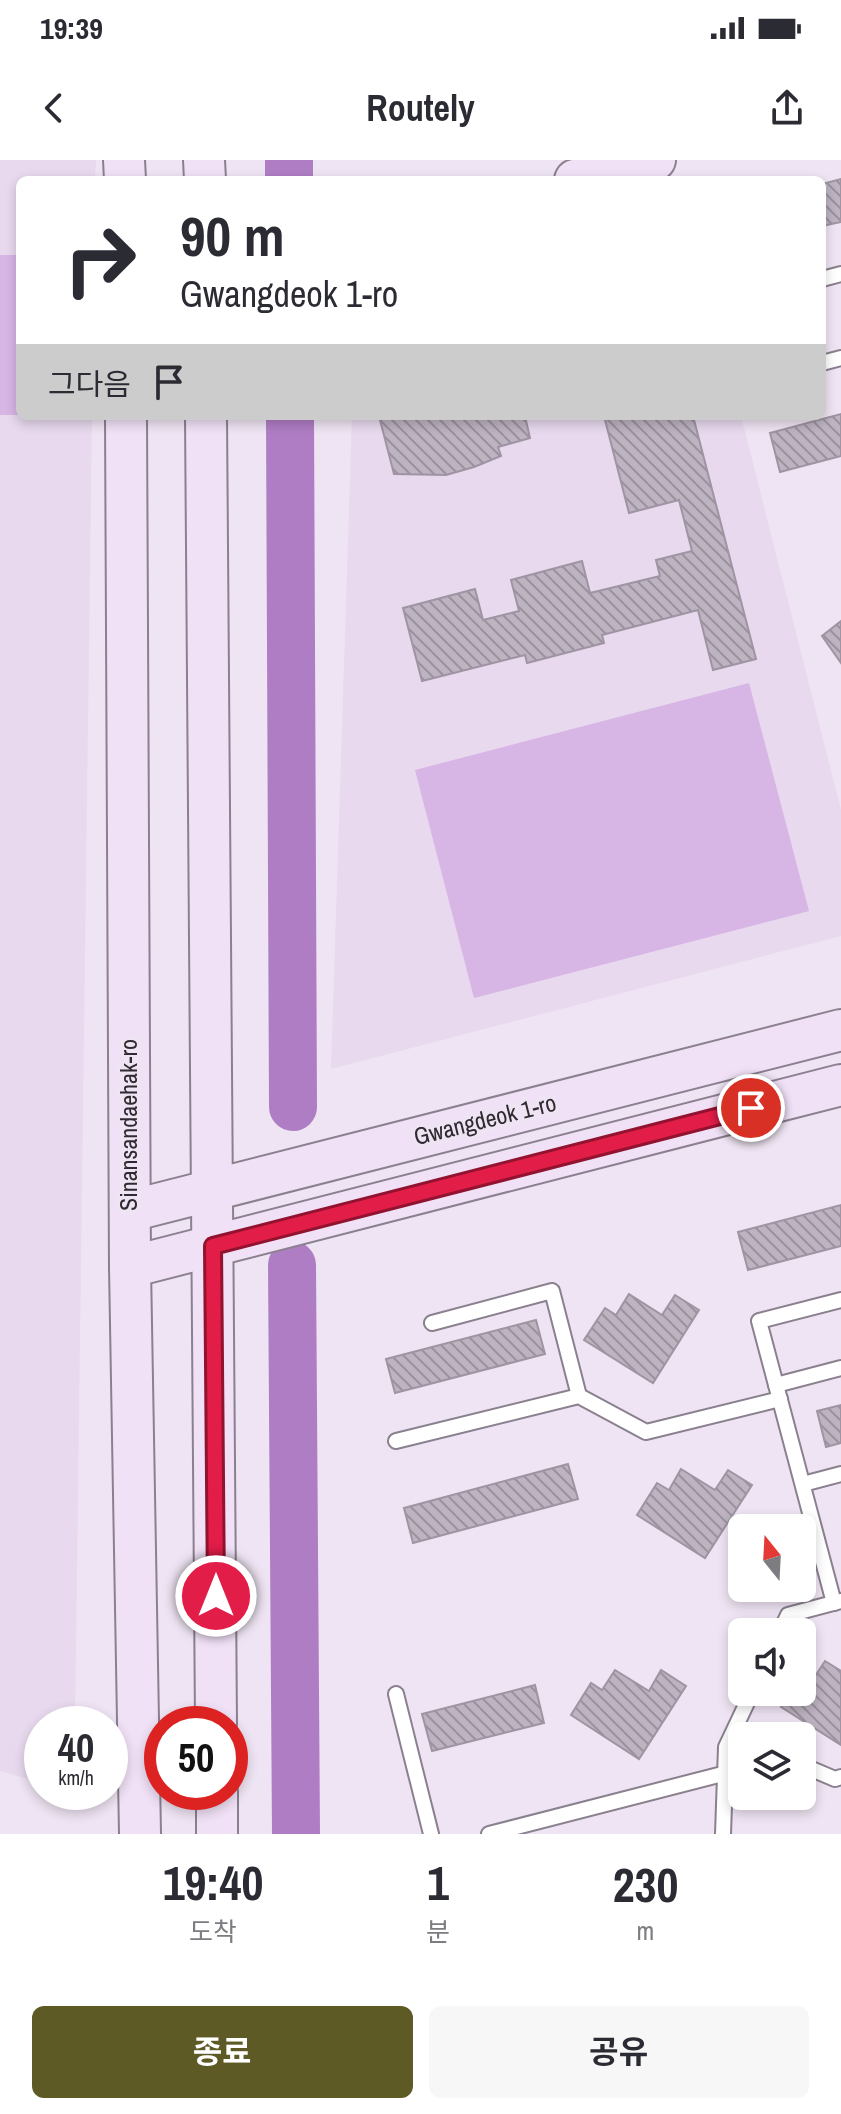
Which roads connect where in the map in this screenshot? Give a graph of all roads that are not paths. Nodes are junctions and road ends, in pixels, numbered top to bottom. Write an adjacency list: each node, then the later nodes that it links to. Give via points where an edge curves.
1 (655, 160): 2 (main road)
2 (591, 176)
3 (126, 420): 8 (main road, Sinansandaehak-ro)
4 (206, 420): 7 (main road)
5 (841, 1030): 7 (main road, Gwangdeok 1-ro)
6 (841, 1085): 9 (main road)
7 (212, 1190): 8 (main road, Gwangdeok 1-ro); 9 (main road)
8 (130, 1211): 10 (main road, Sinansandaehak-ro)
9 (213, 1246): 10 (main road); 22 (main road)
10 (130, 1267): 29 (main road, Sinansandaehak-ro)
11 (841, 1300): 14 (lane, via 759,1321)
12 (432, 1323): 15 (lane, via 552,1291)
13 (841, 1368): 14 (lane)
14 (778, 1392): 15 (lane, via 646,1432); 18 (lane)
15 (579, 1396): 16 (lane)
16 (396, 1441)
17 (841, 1474): 18 (lane)
18 (803, 1484): 19 (lane)
19 (838, 1602): 20 (lane)
20 (787, 1618)
21 (396, 1694): 31 (lane)
22 (216, 1706)
23 (745, 1706): 26 (lane, via 726,1747)
24 (816, 1771): 27 (lane)
25 (728, 1773): 26 (lane)
26 (725, 1774): 32 (lane); 33 (lane)
27 (841, 1777)
28 (217, 1810): 30 (main road)
29 (140, 1834)
30 (217, 1834)
31 (431, 1834)
32 (489, 1834)
33 (723, 1834)

